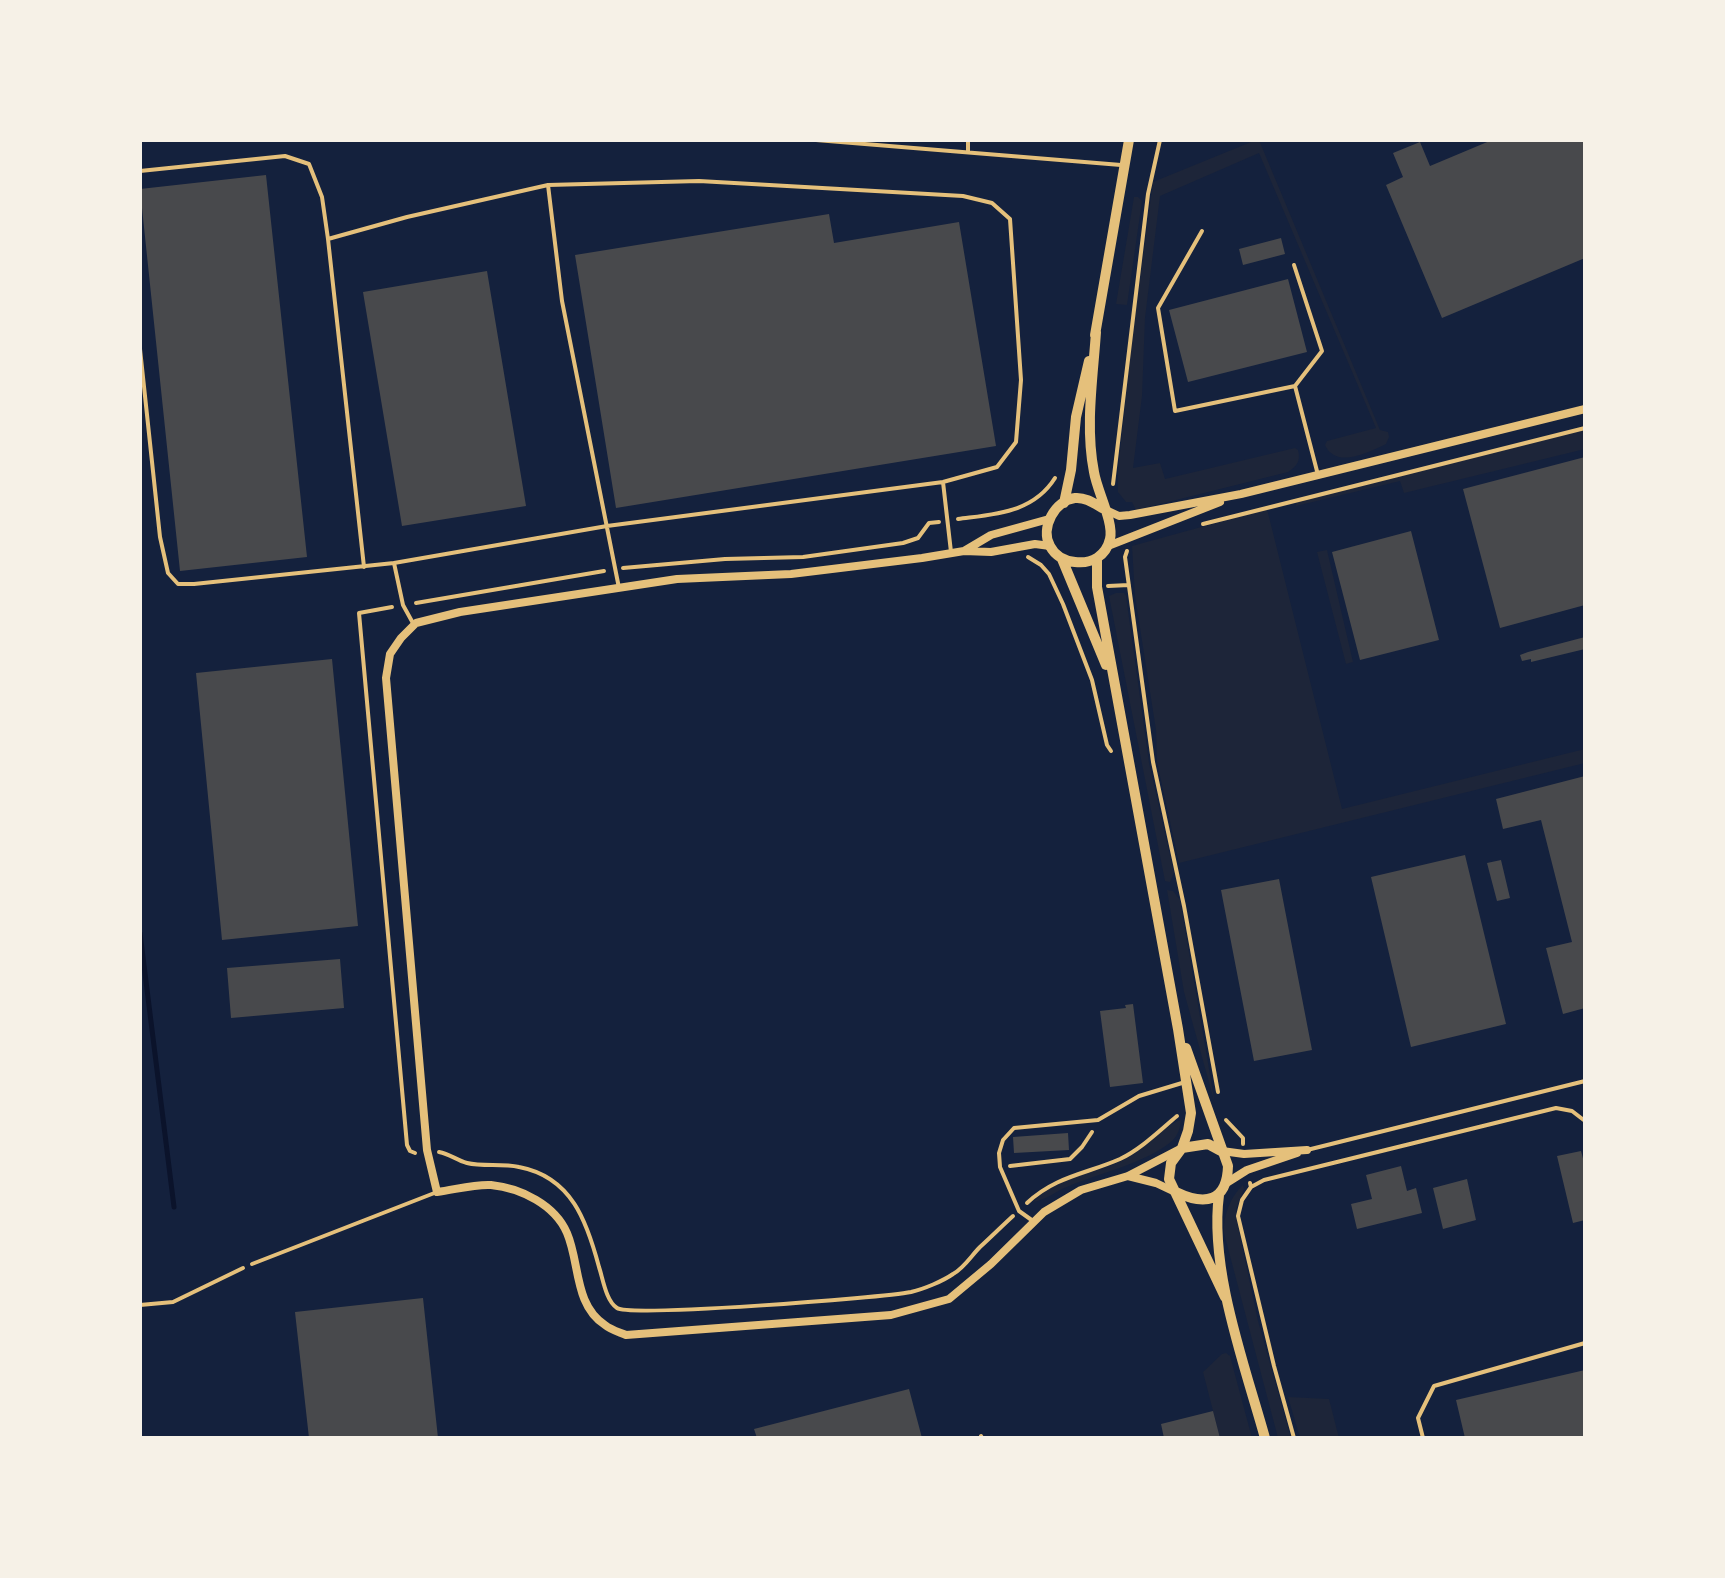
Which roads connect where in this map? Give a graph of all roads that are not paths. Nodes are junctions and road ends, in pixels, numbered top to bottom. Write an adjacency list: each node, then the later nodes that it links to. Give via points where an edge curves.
1 (816, 140): 4 (lane)
2 (968, 140): 4 (lane)
3 (1128, 140): 5 (street)
4 (968, 152): 5 (lane)
5 (1126, 166): 11 (street)
6 (140, 171): 9 (lane, via 285,156 310,164)
7 (548, 185): 9 (lane); 16 (lane, via 699,181 992,203 1010,220 1021,380 1016,442 998,467); 21 (lane, via 562,302)
8 (1202, 232): 13 (lane, via 1158,308 1175,411)
9 (328, 239): 29 (lane)
10 (1294, 264): 13 (lane, via 1322,351)
11 (1096, 332): 18 (street); 19 (street, via 1091,438)
12 (140, 350): 29 (lane, via 160,537 168,572 178,584)
13 (1295, 386): 15 (lane)
14 (1585, 409): 15 (street)
15 (1318, 475): 17 (street)
16 (943, 482): 21 (lane); 25 (lane)
17 (1240, 494): 19 (street, via 1130,515); 23 (street)
18 (1064, 503): 19 (street, via 1076,498); 20 (street)
19 (1104, 509): 23 (street, via 1112,534)
20 (1050, 519): 22 (street); 24 (street, via 991,535)
21 (607, 526): 28 (lane); 30 (lane)
22 (1050, 546): 24 (street); 27 (street)
23 (1108, 546): 26 (street)
24 (964, 551): 25 (street)
25 (951, 553): 30 (street)
26 (1097, 559): 27 (street); 32 (street)
27 (1062, 560): 32 (street)
28 (394, 564): 29 (lane); 31 (lane)
29 (364, 566)
30 (619, 588): 31 (street)
31 (414, 625): 41 (street, via 390,654 386,678 426,1150)
32 (1114, 685): 33 (street)
33 (1178, 1029): 35 (street); 38 (street, via 1215,1109)
34 (1585, 1081): 37 (lane)
35 (1186, 1082): 36 (street, via 1191,1114); 44 (lane, via 1139,1096 1098,1120 1014,1128 999,1152 1000,1167 1018,1210)
36 (1182, 1148): 38 (street, via 1208,1144); 39 (street); 42 (street, via 1170,1163)
37 (1307, 1150): 38 (street); 40 (street)
38 (1221, 1151): 40 (street)
39 (1128, 1176): 42 (street); 44 (street, via 1081,1190)
40 (1228, 1182): 43 (street)
41 (437, 1192): 44 (street, via 489,1184 521,1191 548,1207 567,1231 591,1310 626,1335 892,1315 949,1298); 45 (lane)
42 (1175, 1192): 43 (street, via 1207,1201); 46 (street)
43 (1219, 1195): 46 (street)
44 (1034, 1222)
45 (252, 1264)
46 (1225, 1298): 48 (street)
47 (1585, 1343): 49 (lane, via 1434,1386 1418,1418)
48 (1265, 1438)
49 (1422, 1438)

